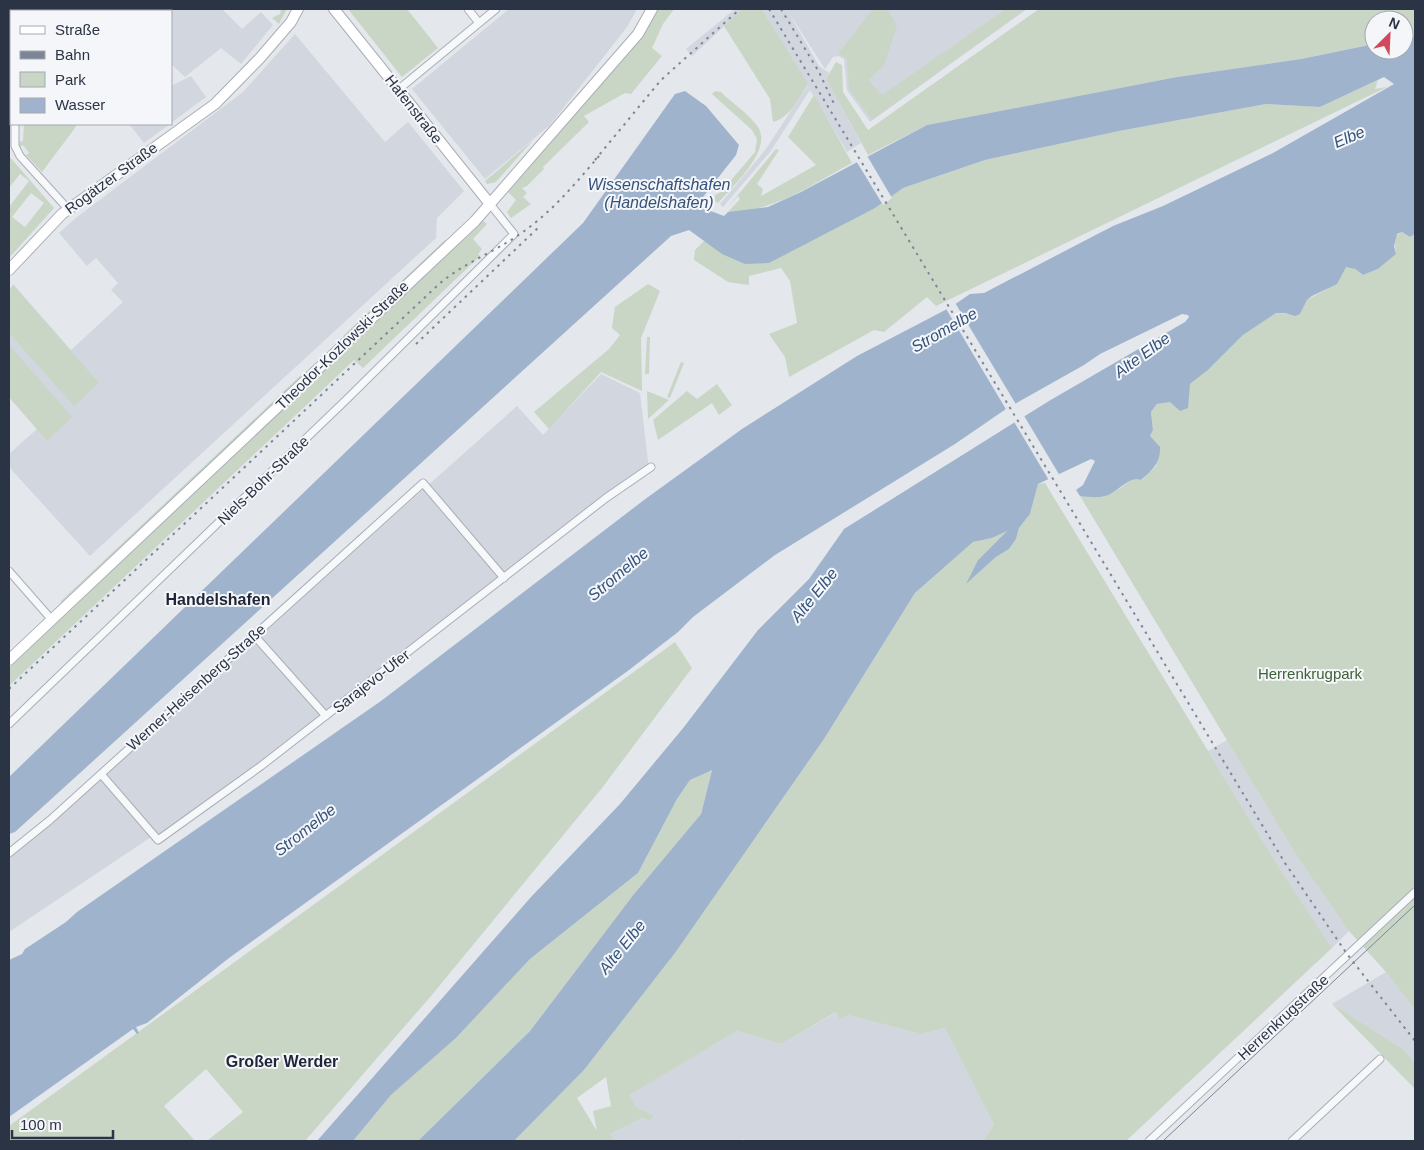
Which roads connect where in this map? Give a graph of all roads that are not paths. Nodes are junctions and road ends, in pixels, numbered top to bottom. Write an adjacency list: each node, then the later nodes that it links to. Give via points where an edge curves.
1 (292, 9): 8 (main road, Rogätzer Straße)
2 (298, 9): 8 (main road, Rogätzer Straße)
3 (468, 9): 7 (street)
4 (496, 9): 7 (street)
5 (652, 9): 11 (main road, Theodor-Kozlowski-Straße, via 638,34)
6 (337, 11): 9 (main road, Hafenstraße)
7 (479, 23): 9 (street)
8 (283, 30): 12 (main road, Rogätzer Straße, via 209,109)
9 (399, 89): 11 (main road, Hafenstraße)
10 (15, 125): 12 (street, via 15,146 20,156)
11 (490, 204): 17 (main road, Theodor-Kozlowski-Straße); 21 (street, Niels-Bohr-Straße, via 514,234)
12 (68, 209): 13 (main road, Rogätzer Straße)
13 (9, 270)
14 (651, 467): 16 (street, Sarajevo-Ufer)
15 (9, 571): 17 (street)
16 (504, 578): 18 (street, Werner-Heisenberg-Straße, via 423,483); 20 (street, Sarajevo-Ufer)
17 (52, 620): 19 (main road, Theodor-Kozlowski-Straße)
18 (253, 634): 20 (street); 22 (street, Werner-Heisenberg-Straße)
19 (9, 660)
20 (326, 716): 22 (street, Sarajevo-Ufer, via 158,840)
21 (9, 724)
22 (101, 774): 23 (street, Werner-Heisenberg-Straße)
23 (9, 853)
24 (1415, 892): 26 (street, Herrenkrugstraße)
25 (1380, 1059): 27 (street)
26 (1150, 1141)
27 (1292, 1141)

